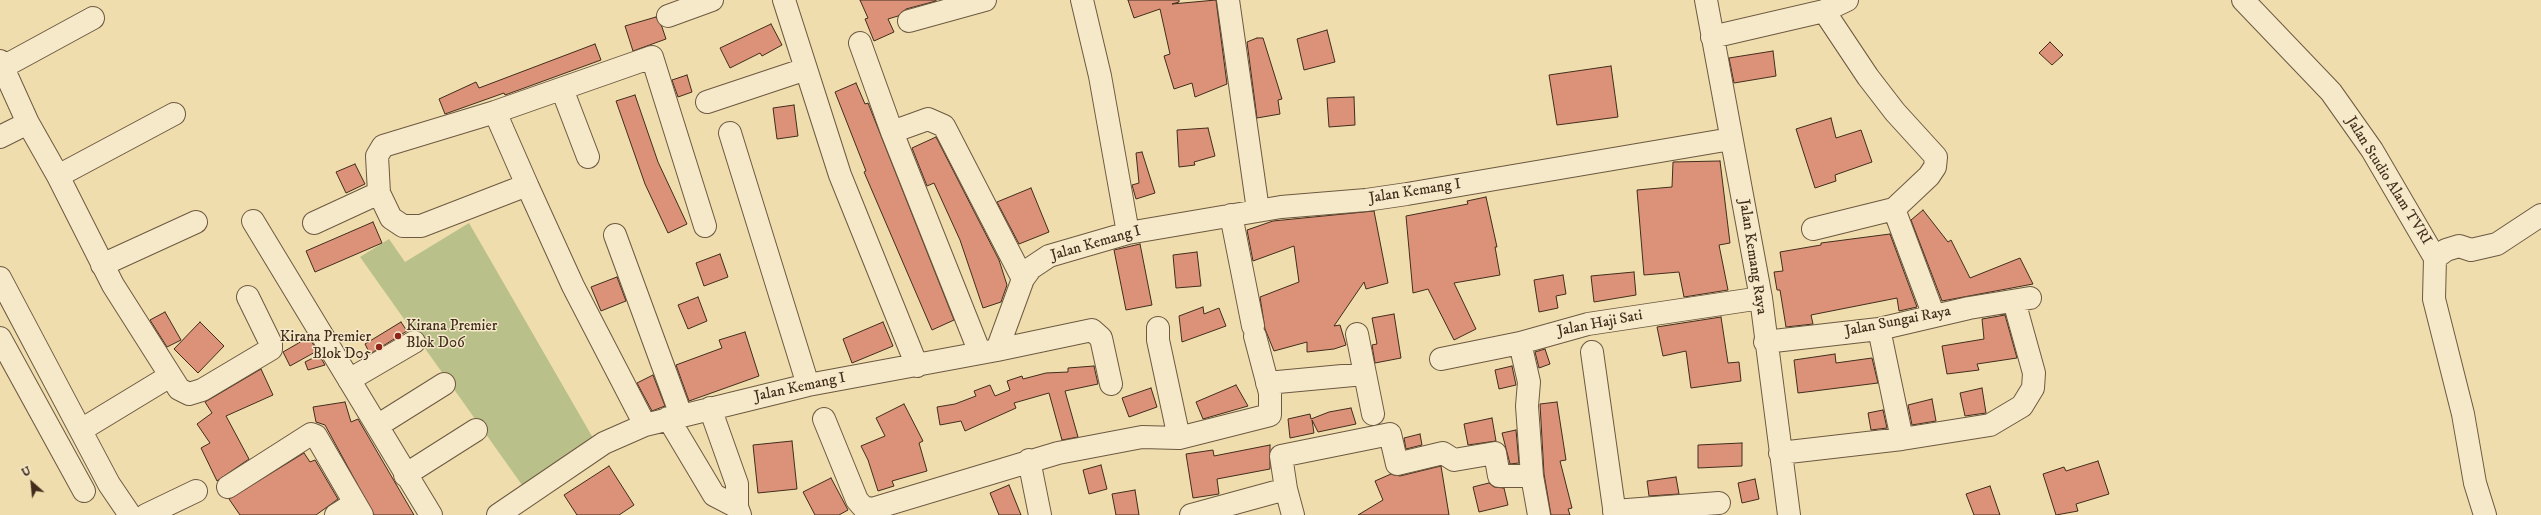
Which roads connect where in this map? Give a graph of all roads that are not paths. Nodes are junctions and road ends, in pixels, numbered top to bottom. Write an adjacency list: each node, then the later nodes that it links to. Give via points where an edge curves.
1 (712, 0): 10 (street)
2 (784, 0): 16 (street)
3 (985, 0): 12 (street)
4 (1082, 0): 39 (street, via 1100,76)
5 (1228, 0): 31 (street)
6 (1706, 0): 13 (street, Jalan Kemang Raya)
7 (1847, 0): 9 (street)
8 (2243, 0): 41 (street, Jalan Studio Alam TVRI, via 2331,92 2372,150)
9 (1824, 11): 13 (street); 30 (street, via 1868,77 1895,112 1936,157 1935,167 1929,176)
10 (668, 16)
11 (93, 18): 15 (street)
12 (909, 21)
13 (1712, 37): 25 (street, Jalan Kemang Raya)
14 (860, 44): 22 (street)
15 (1, 64): 21 (street)
16 (806, 69): 18 (street); 58 (street, via 840,175)
17 (562, 89): 19 (street); 26 (street); 37 (street, via 652,57)
18 (707, 102)
19 (495, 112): 28 (street); 29 (street, via 383,146 377,156)
20 (174, 114): 27 (street)
21 (28, 123): 24 (street); 27 (street)
22 (892, 132): 44 (street, via 928,119 944,126); 55 (street)
23 (730, 133): 65 (street)
24 (0, 137)
25 (1731, 139): 31 (street, Jalan Kemang I, via 1407,194); 46 (street, Jalan Kemang Raya)
26 (588, 157)
27 (58, 176): 42 (street)
28 (527, 185): 29 (street, via 421,226 403,226 390,218); 70 (street, via 573,286)
29 (379, 193): 36 (street)
30 (1894, 209): 38 (street); 47 (street)
31 (1258, 210): 32 (street, Jalan Kemang I)
32 (1231, 215): 39 (street, Jalan Kemang I); 62 (street)
33 (2541, 215): 41 (street, Jalan Studio Alam TVRI, via 2497,244 2472,250 2459,246 2446,250)
34 (253, 221): 61 (street)
35 (196, 222): 42 (street)
36 (314, 222)
37 (706, 226)
38 (1813, 229)
39 (1128, 233): 44 (street, Jalan Kemang I, via 1049,256 1031,268)
40 (615, 234): 68 (street)
41 (2435, 258): 98 (street, Jalan Studio Alam TVRI, via 2434,299 2463,414 2475,483)
42 (102, 265): 60 (street, via 125,307)
43 (0, 278): 72 (street)
44 (1023, 279): 55 (street, Jalan Kemang I)
45 (248, 297): 60 (street, via 271,344 268,353 202,390 189,394 179,389)
46 (1761, 298): 53 (street, Jalan Kemang Raya); 54 (street, Jalan Haji Sati, via 1588,324)
47 (1934, 316): 49 (street, Jalan Sungai Raya); 75 (street, Jalan Sungai Raya, via 2022,299 2034,373 2033,388 2022,406 1990,426)
48 (1158, 328): 74 (street, via 1158,340)
49 (1879, 329): 53 (street, Jalan Sungai Raya); 75 (street)
50 (1357, 334): 59 (street)
51 (0, 338): 83 (street)
52 (414, 342): 61 (street)
53 (1765, 342): 76 (street, Jalan Kemang Raya)
54 (1520, 343): 57 (street, Jalan Haji Sati); 79 (street, via 1529,382 1527,406)
55 (988, 352): 58 (street, Jalan Kemang I); 64 (street, via 1092,330 1101,338)
56 (1592, 352): 87 (street)
57 (1441, 359)
58 (917, 366): 65 (street, Jalan Kemang I)
59 (1364, 374): 62 (street); 67 (street)
60 (170, 376): 72 (street)
61 (349, 380): 71 (street)
62 (1267, 383): 74 (street, via 1270,393 1270,415)
63 (444, 384): 71 (street)
64 (1111, 384)
65 (808, 385): 66 (street, Jalan Kemang I)
66 (710, 408): 68 (street, Jalan Kemang I); 86 (street, via 738,484)
67 (1373, 414)
68 (675, 416): 70 (street, Jalan Kemang I); 86 (street, via 714,495)
69 (824, 419): 77 (street, via 857,500 863,507 872,509)
70 (645, 425): 92 (street, Jalan Kemang I, via 604,443)
71 (377, 426): 78 (street)
72 (81, 430): 88 (street, via 109,484)
73 (476, 430): 78 (street)
74 (1179, 438): 77 (street, via 1142,437 1121,440)
75 (1902, 439): 76 (street)
76 (1780, 453): 97 (street, Jalan Kemang Raya)
77 (1029, 460): 93 (street)
78 (405, 475): 91 (street)
79 (1532, 476): 81 (street, via 1499,476 1495,453 1454,460 1443,453 1397,464 1390,434 1281,456); 96 (street)
80 (228, 487): 85 (street, via 311,434 316,436)
81 (1286, 489): 94 (street); 95 (street)
82 (196, 491): 89 (street)
83 (84, 492)
84 (1719, 502): 87 (street)
85 (358, 509): 90 (street)
86 (738, 511)
87 (1614, 513)
88 (130, 515)
89 (146, 515)
90 (336, 515)
91 (431, 515)
92 (498, 515)
93 (1040, 515)
94 (1191, 515)
95 (1293, 515)
96 (1538, 515)
97 (1789, 515)
98 (2485, 515)

